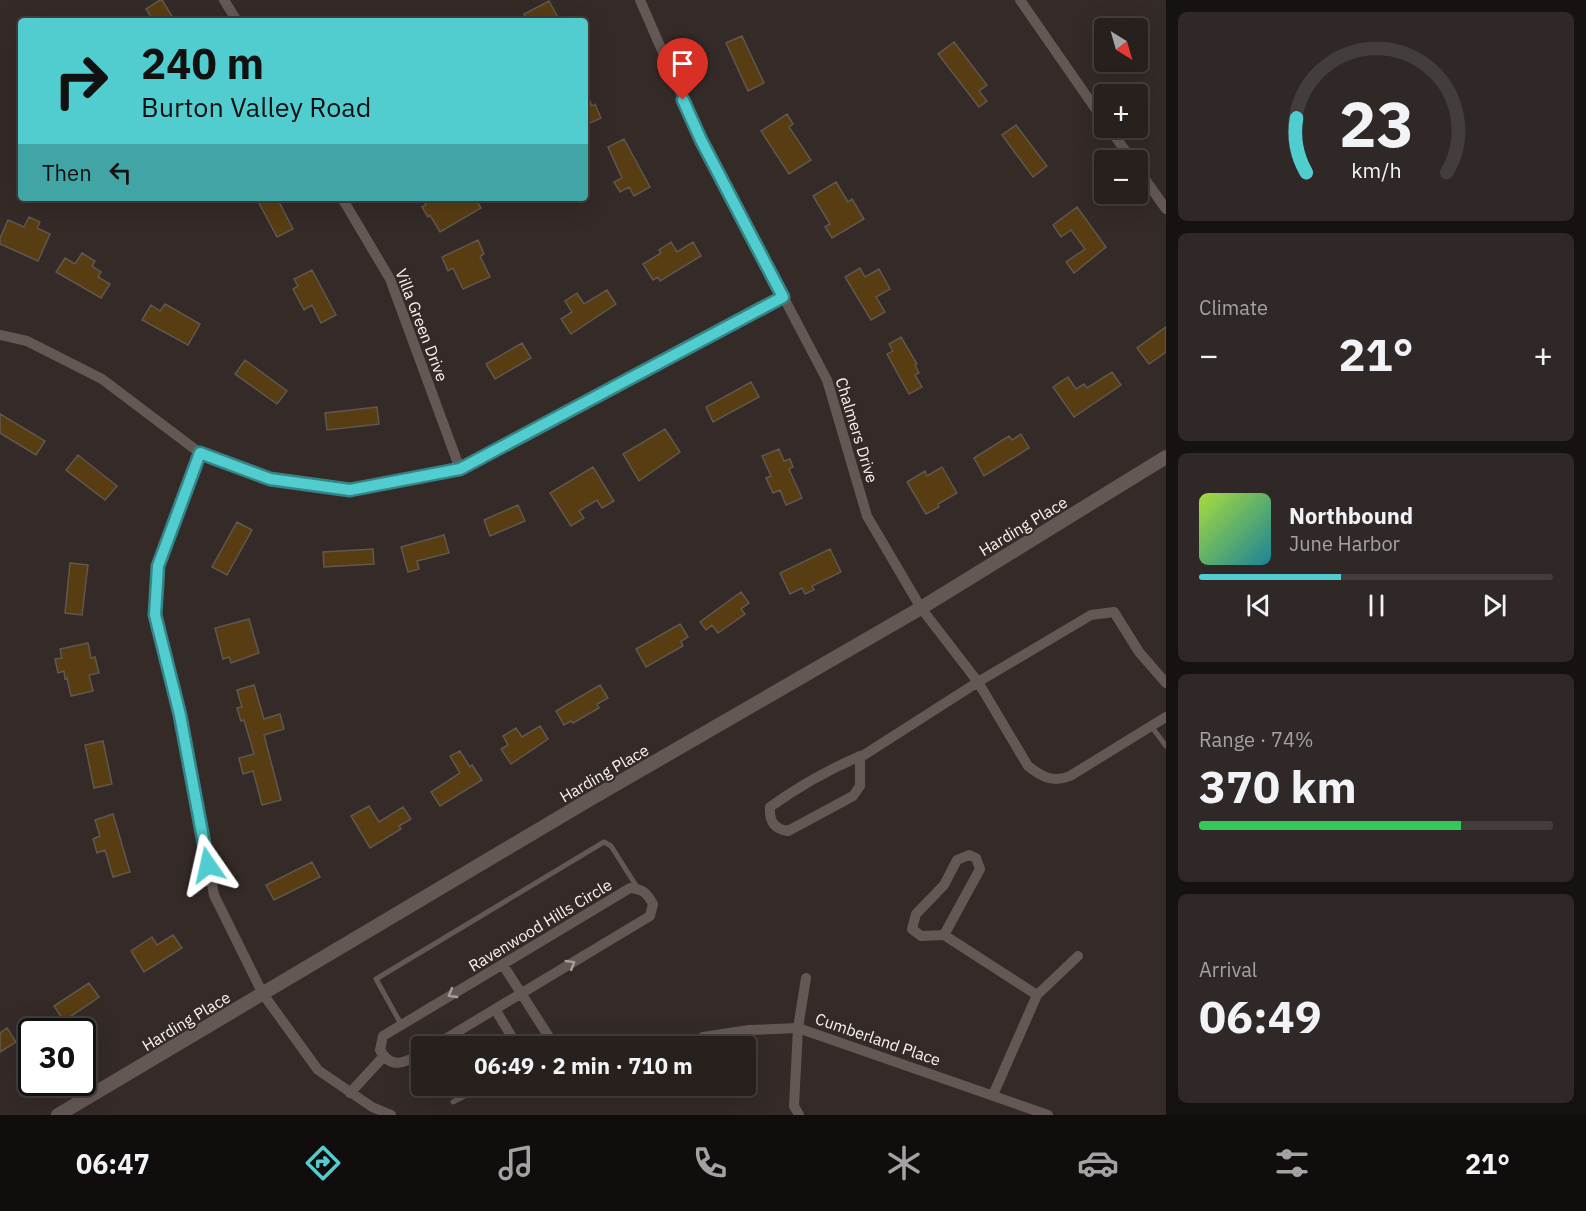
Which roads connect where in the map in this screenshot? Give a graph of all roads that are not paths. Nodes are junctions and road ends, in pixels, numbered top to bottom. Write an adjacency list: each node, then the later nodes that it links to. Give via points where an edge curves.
1 (224, 0): 4 (street)
2 (640, 0): 9 (street, Chalmers Drive, via 701,140)
3 (1020, 0): 5 (street)
4 (235, 18)
5 (1094, 107)
6 (1148, 184): 8 (street)
7 (344, 201): 13 (street, Villa Green Drive, via 390,279)
8 (1166, 209)
9 (783, 297): 13 (street); 14 (street, Chalmers Drive, via 827,380 867,516)
10 (0, 335): 11 (street, via 27,341 102,379)
11 (200, 453): 13 (street, via 270,479 350,490); 26 (street, via 158,566 155,615 180,715 214,895)
12 (1166, 457): 14 (main road, Harding Place)
13 (460, 469)
14 (921, 608): 15 (street, Chalmers Drive); 26 (main road, Harding Place)
15 (978, 682): 16 (street, via 1091,615 1114,612 1139,652); 18 (street, Chalmers Drive, via 1028,766 1041,776 1058,780 1070,776); 20 (street)
16 (1166, 683)
17 (1166, 717): 18 (street, Chalmers Drive)
18 (1150, 726): 19 (lane)
19 (1166, 746)
20 (860, 756): 20 (street, via 800,786 770,807 769,814 778,830 788,831 853,796 860,786)
21 (638, 889): 24 (street, Ravenwood Hills Circle, via 630,888); 27 (street, Ravenwood Hills Circle, one-way to 21, via 650,916 653,904); 30 (lane, via 611,846 604,842 376,979)
22 (944, 935): 22 (street, via 980,869 976,858 969,855 957,860 944,885 914,916 912,929 921,936); 28 (street)
23 (1078, 956): 28 (street)
24 (503, 965): 27 (street); 30 (street, Ravenwood Hills Circle, one-way to 30)
25 (806, 978): 31 (street)
26 (263, 994): 38 (street, via 318,1070); 42 (main road, Harding Place)
27 (521, 994): 29 (street, Ravenwood Hills Circle); 34 (street)
28 (1037, 994): 39 (street)
29 (495, 1009): 32 (street, Ravenwood Hills Circle); 33 (street)
30 (401, 1024): 36 (street, Ravenwood Hills Circle, via 383,1036 380,1050)
31 (798, 1028): 35 (street, Cumberland Place); 39 (street, Cumberland Place); 44 (street, via 794,1106)
32 (450, 1036)
33 (511, 1036)
34 (548, 1036)
35 (709, 1036)
36 (384, 1056): 37 (street, via 399,1064); 38 (street, Ravenwood Hills Circle)
37 (411, 1058)
38 (350, 1093): 43 (street)
39 (993, 1095): 45 (street, Cumberland Place)
40 (465, 1096): 41 (lane)
41 (453, 1102)
42 (58, 1115)
43 (391, 1115)
44 (799, 1115)
45 (1048, 1115)

